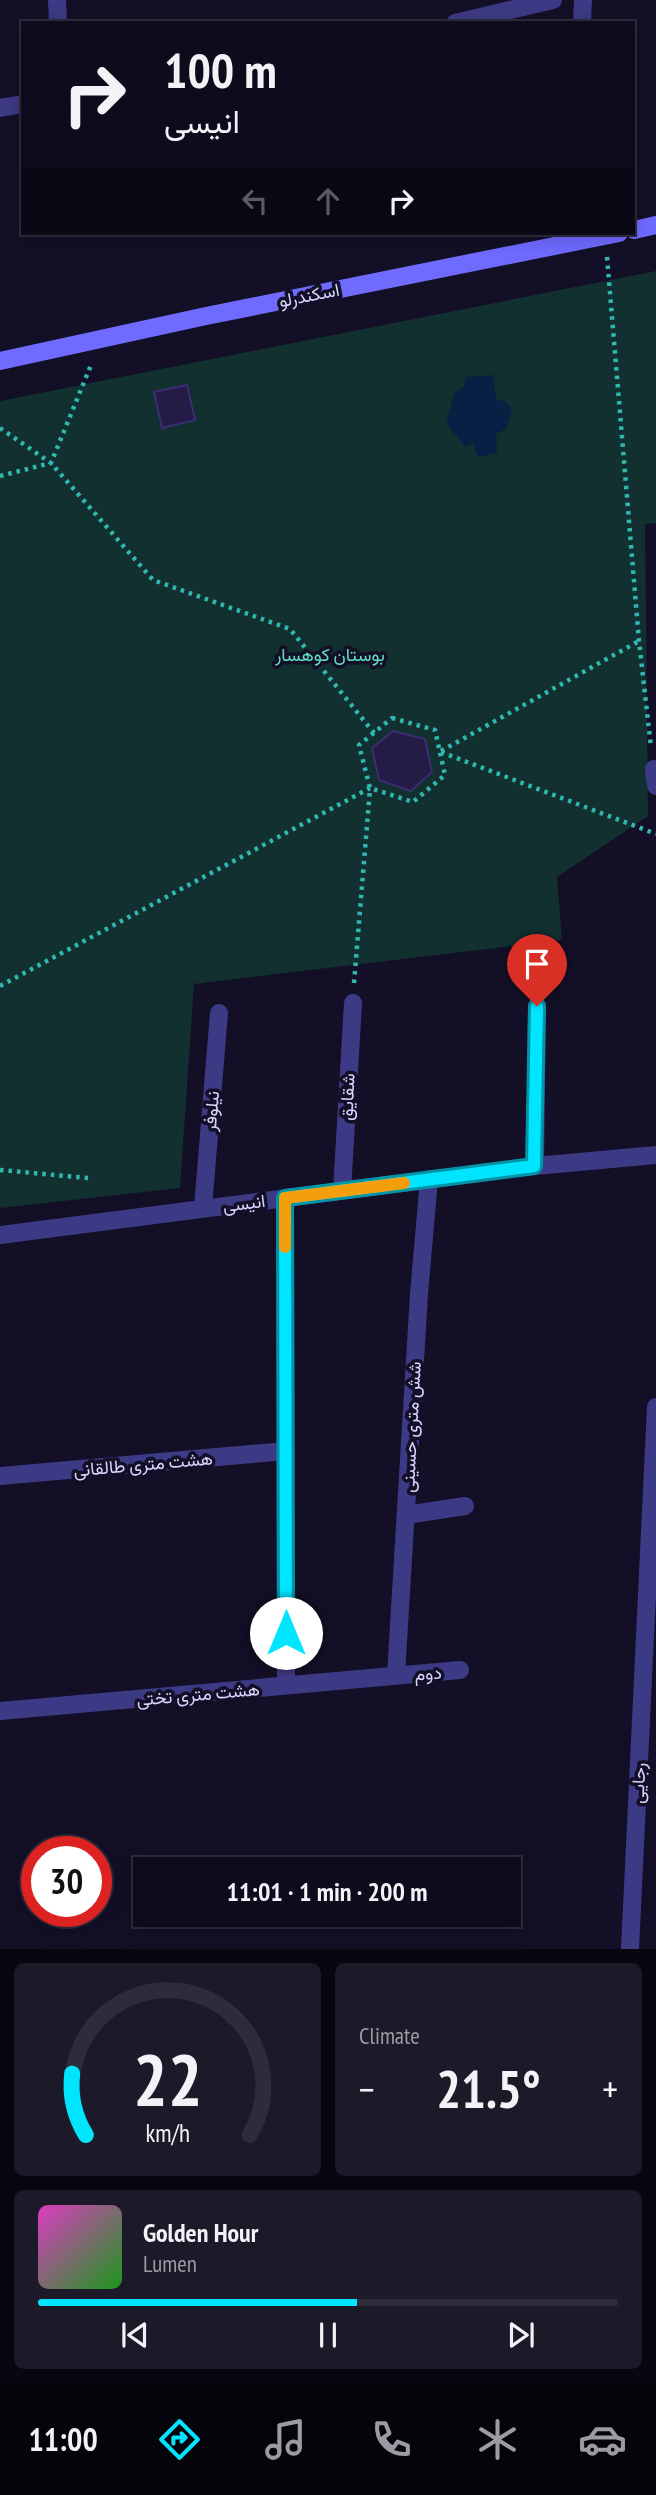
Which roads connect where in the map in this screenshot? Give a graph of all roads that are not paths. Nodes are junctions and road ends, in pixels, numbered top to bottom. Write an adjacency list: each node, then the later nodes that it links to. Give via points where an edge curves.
1 (57, 0): 4 (street)
2 (553, 0): 5 (street)
3 (583, 0): 6 (street)
4 (58, 21)
5 (464, 21)
6 (582, 21)
7 (21, 104): 8 (street)
8 (0, 108)
9 (656, 225): 10 (main road)
10 (635, 230)
11 (601, 235): 12 (main road, اسکندرلو)
12 (578, 237): 13 (main road, اسکندرلو)
13 (0, 361)
14 (353, 1003): 20 (street, شقایق)
15 (537, 1006): 18 (street)
16 (219, 1013): 22 (street, نیلوفر)
17 (656, 1155): 18 (street, انیسی)
18 (534, 1166): 19 (street, انیسی)
19 (429, 1179): 20 (street, انیسی); 28 (street, شش متری حسینی)
20 (342, 1191): 21 (street, انیسی)
21 (285, 1198): 22 (street, انیسی); 25 (street)
22 (204, 1208): 23 (street, انیسی)
23 (0, 1234)
24 (656, 1407): 33 (street, رجایی)
25 (286, 1451): 26 (street, هشت متری طالقانی); 31 (street)
26 (0, 1476)
27 (465, 1506): 28 (street)
28 (405, 1515): 30 (street, شش متری حسینی)
29 (460, 1670): 30 (street, دوم)
30 (396, 1675): 31 (street, هشت متری تختی)
31 (286, 1685): 32 (street, هشت متری تختی)
32 (0, 1710)
33 (630, 1949)

